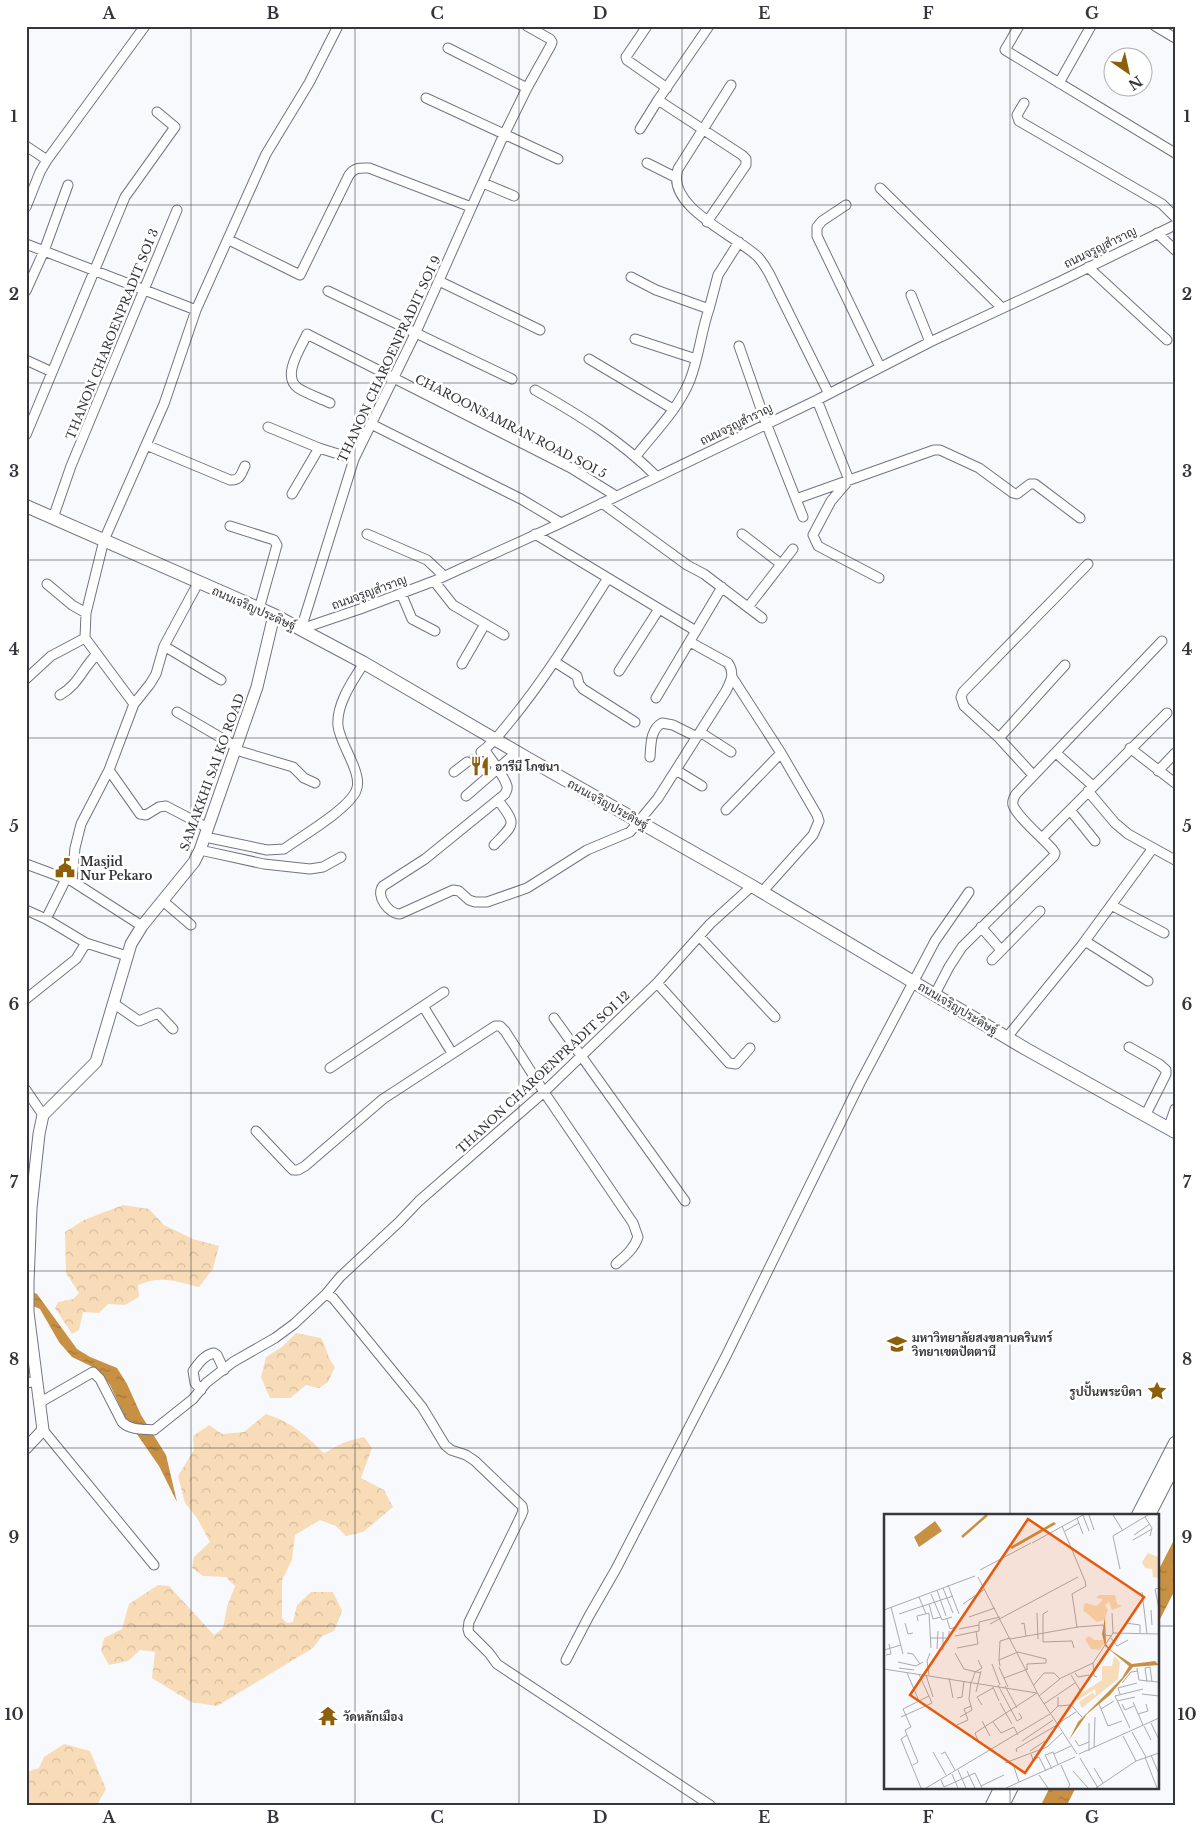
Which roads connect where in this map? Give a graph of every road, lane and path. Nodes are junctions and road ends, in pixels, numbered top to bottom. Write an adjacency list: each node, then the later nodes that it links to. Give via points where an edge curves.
1 (145, 26): 25 (street)
2 (338, 26): 40 (street, via 309,83 266,154)
3 (527, 26): 13 (street, THANON CHAROENPRADIT SOI 9, via 552,42)
4 (646, 26): 14 (street, via 626,57)
5 (709, 26): 14 (street)
6 (1019, 26): 11 (street, via 1005,50)
7 (1091, 26): 11 (street)
8 (1155, 26): 9 (street)
9 (1175, 38)
10 (448, 48): 13 (street)
11 (1059, 83): 23 (street)
12 (731, 85): 20 (street)
13 (527, 88): 21 (street, THANON CHAROENPRADIT SOI 9)
14 (667, 88): 16 (street)
15 (426, 98): 21 (street)
16 (658, 100): 19 (street); 20 (street)
17 (1024, 103): 36 (street, via 1016,115 1019,121 1162,204)
18 (157, 112): 46 (street, via 176,127 125,197)
19 (640, 129)
20 (703, 130): 27 (street); 37 (street, via 746,159 746,165)
21 (505, 134): 24 (street); 28 (street, THANON CHAROENPRADIT SOI 9)
22 (26, 146): 25 (street)
23 (1175, 153)
24 (558, 159)
25 (47, 160): 33 (street)
26 (646, 163): 27 (street)
27 (675, 177): 37 (street, via 685,199)
28 (483, 183): 31 (street); 34 (street, THANON CHAROENPRADIT SOI 9)
29 (68, 185): 44 (street)
30 (880, 188): 53 (street)
31 (514, 196)
32 (846, 205): 65 (street, via 822,221 817,228 817,236)
33 (26, 207)
34 (471, 207): 40 (street, via 369,168 358,168 349,175 300,275); 48 (street, THANON CHAROENPRADIT SOI 9)
35 (177, 210): 49 (street, THANON CHAROENPRADIT SOI 3)
36 (1175, 217)
37 (707, 222): 41 (street)
38 (1175, 225): 39 (street, ถนนจรูญสำราญ)
39 (1157, 233): 43 (street); 45 (street, ถนนจรูญสำราญ)
40 (229, 240): 55 (street)
41 (740, 242): 54 (street, via 718,274); 70 (street, via 759,257 769,273)
42 (26, 244): 44 (street)
43 (1175, 250)
44 (44, 251): 46 (street); 50 (street)
45 (1088, 267): 53 (street, ถนนจรูญสำราญ); 59 (street)
46 (94, 270): 49 (street); 66 (street)
47 (631, 278): 54 (street)
48 (439, 281): 56 (street); 57 (street, THANON CHAROENPRADIT SOI 9)
49 (145, 290): 55 (street); 91 (street, THANON CHAROENPRADIT SOI 3, via 71,466)
50 (26, 291)
51 (328, 291): 57 (street)
52 (911, 295): 60 (street)
53 (1002, 308): 60 (street, ถนนจรูญสำราญ)
54 (709, 309): 63 (street)
55 (196, 310): 78 (street, via 164,404)
56 (540, 330)
57 (416, 332): 67 (street, THANON CHAROENPRADIT SOI 9); 68 (street)
58 (635, 340): 63 (street)
59 (1167, 340)
60 (930, 342): 65 (street, ถนนจรูญสำราญ)
61 (739, 346): 74 (street)
62 (589, 359): 73 (street)
63 (696, 359): 73 (street, via 686,388)
64 (26, 360): 66 (street)
65 (880, 367): 70 (street, ถนนจรูญสำราญ)
66 (52, 372): 77 (street)
67 (393, 379): 72 (street, CHAROONSAMRAN ROAD SOI 5, via 307,334 291,379 298,388); 75 (street, THANON CHAROENPRADIT SOI 9); 86 (street, CHAROONSAMRAN ROAD SOI 5, via 563,464)
68 (512, 379)
69 (534, 390): 80 (street, via 584,418)
70 (829, 394): 71 (street, ถนนจรูญสำราญ)
71 (817, 400): 74 (street, ถนนจรูญสำราญ); 84 (street)
72 (330, 403)
73 (673, 409): 80 (street)
74 (766, 423): 83 (street, ถนนจรูญสำราญ); 87 (street)
75 (371, 424): 81 (street, THANON CHAROENPRADIT SOI 9); 93 (street)
76 (268, 426): 79 (street)
77 (26, 435)
78 (146, 445): 82 (street, via 230,480 239,478); 98 (street)
79 (319, 448): 81 (street); 85 (street)
80 (636, 456): 83 (street)
81 (354, 459): 117 (street, THANON CHAROENPRADIT SOI 9)
82 (245, 466)
83 (656, 476): 86 (street, ถนนจรูญสำราญ)
84 (849, 480): 87 (street); 92 (street, via 940,450 979,468 1013,493 1035,484); 104 (street, via 830,501 813,535 818,546)
85 (292, 494)
86 (616, 496): 88 (street, ถนนจรูญสำราญ)
87 (796, 499): 90 (street)
88 (602, 503): 93 (street, ถนนจรูญสำราญ); 108 (street)
89 (26, 506): 91 (main road, ถนนเจริญประดิษฐ์)
90 (803, 517)
91 (53, 518): 98 (main road, ถนนเจริญประดิษฐ์)
92 (1080, 518)
93 (561, 522): 96 (street, ถนนจรูญสำราญ)
94 (230, 526): 111 (street, via 274,540 277,545)
95 (367, 534): 102 (street, via 427,560)
96 (534, 534): 102 (street, ถนนจรูญสำราญ); 103 (street)
97 (742, 534): 100 (street)
98 (104, 540): 106 (main road, ถนนเจริญประดิษฐ์); 113 (street)
99 (793, 549): 100 (street)
100 (782, 564): 110 (street)
101 (1088, 564): 141 (street, via 963,692 964,706)
102 (444, 576): 105 (street, ถนนจรูญสำราญ)
103 (608, 578): 112 (street); 126 (street)
104 (879, 578)
105 (434, 580): 109 (street, ถนนจรูญสำราญ); 116 (street, via 453,605)
106 (198, 583): 111 (main road, ถนนเจริญประดิษฐ์); 124 (street)
107 (46, 584): 113 (street)
108 (722, 587): 110 (street); 119 (street)
109 (401, 593): 117 (street, ถนนจรูญสำราญ); 118 (street, via 412,619)
110 (748, 607): 115 (street)
111 (259, 609): 114 (main road, ถนนเจริญประดิษฐ์)
112 (658, 609): 119 (street); 130 (street)
113 (86, 613): 121 (street)
114 (274, 615): 117 (main road, ถนนเจริญประดิษฐ์); 144 (street, SAMAKKHI SAI KO ROAD, via 257,687)
115 (762, 618)
116 (485, 624): 120 (street); 128 (street)
117 (301, 629): 127 (main road, ถนนเจริญประดิษฐ์)
118 (435, 631)
119 (696, 631): 123 (street)
120 (504, 635)
121 (85, 638): 125 (street); 132 (street, via 51,656)
122 (1162, 641): 148 (street)
123 (690, 642): 131 (street, via 728,663); 135 (street)
124 (164, 646): 133 (street); 136 (street, via 156,674)
125 (97, 654): 134 (street, via 75,685); 136 (street)
126 (555, 662): 139 (street, via 577,676 583,689); 142 (street)
127 (364, 663): 142 (main road, ถนนเจริญประดิษฐ์); 167 (street, via 350,685 338,725 357,777 357,789 346,804 284,849 275,851)
128 (462, 664)
129 (1066, 665): 141 (street)
130 (619, 671)
131 (732, 677): 140 (street); 147 (street)
132 (26, 679)
133 (221, 680)
134 (60, 695)
135 (656, 698)
136 (134, 704): 153 (street)
137 (177, 712): 144 (street)
138 (1167, 712): 143 (street)
139 (635, 722)
140 (698, 735): 146 (street); 150 (street, via 662,723 653,731); 154 (street)
141 (998, 738): 157 (street)
142 (496, 740): 145 (main road, ถนนเจริญประดิษฐ์); 152 (street, via 483,751)
143 (1130, 748): 155 (street); 161 (street)
144 (236, 749): 158 (street, via 293,767); 167 (street, SAMAKKHI SAI KO ROAD)
145 (517, 752): 152 (street); 166 (main road, ถนนเจริญประดิษฐ์)
146 (732, 752)
147 (781, 753): 164 (street); 177 (street, THANON CHAROENPRADIT SOI 12, via 819,821 813,835)
148 (1056, 753): 157 (street); 161 (street)
149 (1175, 753): 155 (street)
150 (650, 758)
151 (467, 762): 156 (street)
152 (498, 769): 162 (street); 163 (street, via 507,790)
153 (109, 770): 167 (street, via 140,814 146,815 166,806); 176 (street, via 77,835)
154 (676, 770): 160 (street); 166 (street)
155 (1158, 771): 159 (street)
156 (454, 772)
157 (1033, 775): 168 (street, via 1016,794 1013,805)
158 (315, 783)
159 (1175, 783)
160 (702, 786)
161 (1091, 788): 165 (street); 171 (street, via 1115,823)
162 (466, 796)
163 (498, 800): 166 (street, via 425,859 383,886 379,894 390,911 400,914 453,890 469,900 487,902 526,888 587,850 625,835); 170 (street, via 512,818 512,823)
164 (726, 810)
165 (1070, 810): 168 (street); 169 (street)
166 (640, 822): 177 (main road, ถนนเจริญประดิษฐ์)
167 (206, 832): 172 (street, SAMAKKHI SAI KO ROAD)
168 (1043, 837): 186 (street, via 1054,856)
169 (1095, 841)
170 (494, 845)
171 (1153, 848): 174 (street); 180 (street)
172 (200, 850): 173 (street, via 264,864 310,869 323,867); 179 (street, SAMAKKHI SAI KO ROAD)
173 (341, 856)
174 (1175, 860)
175 (26, 864): 176 (street)
176 (69, 880): 183 (street); 185 (street)
177 (757, 889): 188 (street, THANON CHAROENPRADIT SOI 12); 195 (main road, ถนนเจริญประดิษฐ์)
178 (969, 892): 195 (street, via 935,941)
179 (163, 900): 184 (street); 185 (street, SAMAKKHI SAI KO ROAD)
180 (1111, 905): 187 (street); 189 (street)
181 (26, 910): 183 (street)
182 (1040, 911): 191 (street)
183 (46, 919): 190 (street)
184 (191, 925)
185 (142, 926): 192 (street, SAMAKKHI SAI KO ROAD, via 130,944)
186 (981, 927): 191 (street); 198 (street, via 948,967)
187 (1164, 933)
188 (699, 936): 196 (street, THANON CHAROENPRADIT SOI 12); 202 (street)
189 (1086, 941): 194 (street); 205 (street)
190 (86, 943): 192 (street); 199 (street, via 76,959)
191 (1001, 950): 193 (street)
192 (127, 956): 200 (street, SAMAKKHI SAI KO ROAD)
193 (992, 960)
194 (1148, 981)
195 (914, 982): 198 (main road, ถนนเจริญประดิษฐ์); 232 (street, via 860,1083 775,1260)
196 (657, 983): 207 (street, via 729,1063 736,1064); 209 (street, THANON CHAROENPRADIT SOI 12)
197 (444, 992): 201 (street)
198 (935, 994): 205 (main road, ถนนเจริญประดิษฐ์)
199 (26, 999)
200 (113, 1003): 204 (street, via 139,1021 158,1013); 214 (street, SAMAKKHI SAI KO ROAD, via 96,1062)
201 (423, 1006): 208 (street); 210 (street)
202 (775, 1017)
203 (554, 1018): 209 (street)
204 (173, 1029)
205 (1007, 1037): 215 (main road, ถนนเจริญประดิษฐ์)
206 (1129, 1047): 215 (street, via 1166,1070)
207 (750, 1048)
208 (452, 1053): 212 (street, via 500,1026); 217 (street, via 383,1099 298,1170 293,1170)
209 (580, 1056): 212 (street, THANON CHAROENPRADIT SOI 12); 218 (street)
210 (330, 1068)
211 (26, 1090): 214 (street)
212 (544, 1092): 219 (street, via 638,1232 636,1244); 220 (street, THANON CHAROENPRADIT SOI 12, via 419,1201)
213 (1175, 1109): 216 (street)
214 (43, 1115): 222 (street, via 38,1134 31,1208 28,1312)
215 (1146, 1116): 216 (main road, ถนนเจริญประดิษฐ์)
216 (1172, 1130)
217 (256, 1131)
218 (684, 1201)
219 (616, 1264)
220 (326, 1294): 221 (street, THANON CHAROENPRADIT SOI 12, via 294,1324); 235 (street, via 337,1302 422,1407 445,1445 475,1461 522,1506 521,1516 469,1622 469,1633 496,1664)
221 (224, 1370): 223 (street, THANON CHAROENPRADIT SOI 12); 223 (street, via 214,1353 202,1359 193,1371 195,1383)
222 (32, 1382): 224 (street)
223 (201, 1390): 224 (street, THANON CHAROENPRADIT SOI 12, via 154,1430 130,1428 122,1422 94,1372)
224 (39, 1403): 225 (street)
225 (43, 1430): 227 (street); 231 (street)
226 (1175, 1443): 229 (main road)
227 (26, 1448)
228 (1175, 1464): 230 (main road)
229 (1139, 1514)
230 (1150, 1514)
231 (154, 1565)
232 (566, 1660)
233 (1000, 1788): 236 (main road)
234 (1012, 1788): 237 (main road)
235 (710, 1805)
236 (992, 1805)
237 (1004, 1805)

